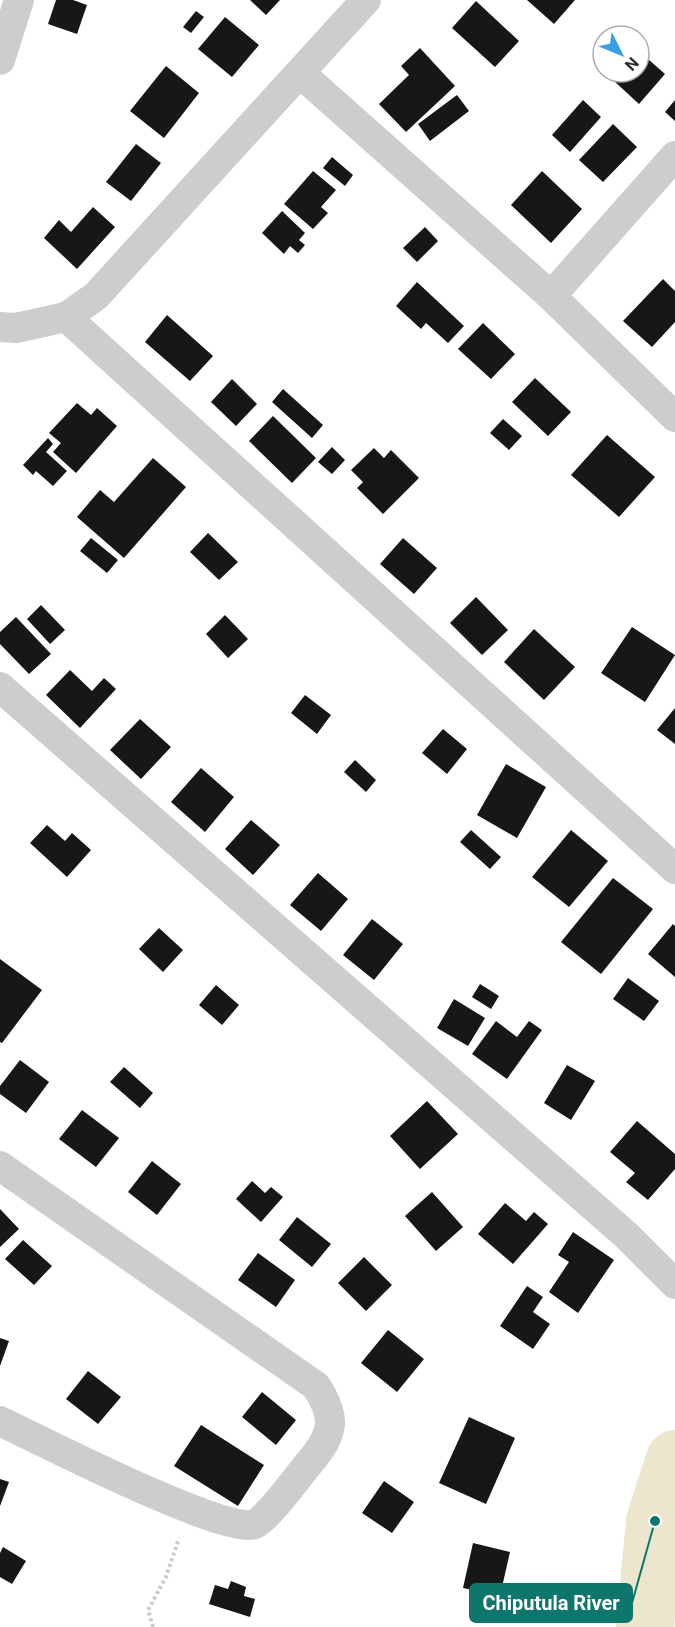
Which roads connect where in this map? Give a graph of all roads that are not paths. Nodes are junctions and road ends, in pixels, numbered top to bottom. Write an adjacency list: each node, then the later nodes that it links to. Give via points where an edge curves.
1 (19, 0): 3 (street)
2 (366, 0): 4 (street)
3 (0, 60)
4 (300, 73): 6 (street); 7 (street, via 96,296)
5 (675, 156): 6 (street)
6 (551, 296): 9 (street)
7 (66, 317): 8 (street, via 16,328); 11 (street)
8 (0, 327)
9 (675, 417)
10 (0, 687): 13 (street, via 626,1235)
11 (675, 869)
12 (0, 1166): 14 (street, via 316,1386 329,1406 332,1424 317,1453 255,1524 236,1526 183,1508)
13 (675, 1284)
14 (0, 1421)

